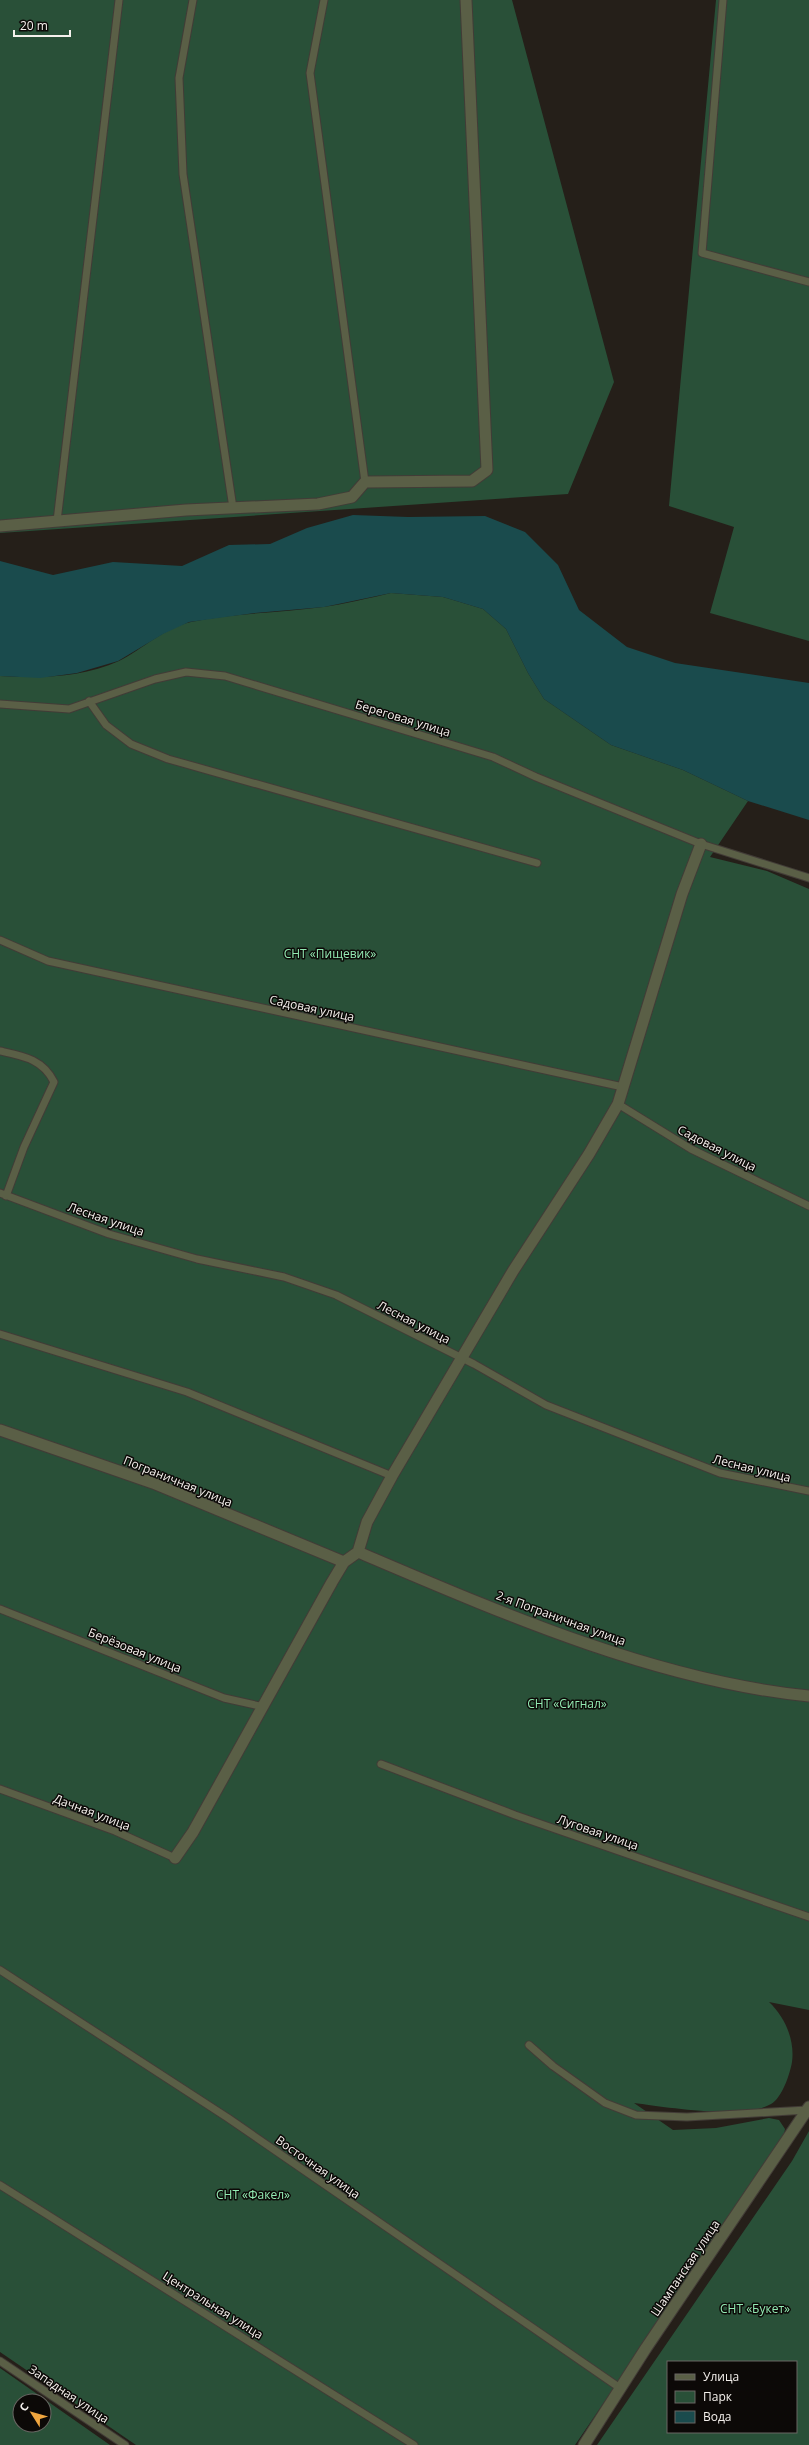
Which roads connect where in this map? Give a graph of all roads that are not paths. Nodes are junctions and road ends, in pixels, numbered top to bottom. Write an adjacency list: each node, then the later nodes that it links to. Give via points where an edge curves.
1 (119, 0): 9 (lane)
2 (193, 0): 8 (lane, via 180,78 183,174)
3 (324, 0): 7 (lane, via 310,73)
4 (466, 0): 7 (street, via 487,470 472,480)
5 (723, 0): 6 (lane, via 702,253)
6 (809, 282)
7 (365, 482): 8 (street, via 352,497 318,504)
8 (233, 508): 9 (street)
9 (57, 521): 10 (street)
10 (0, 526)
11 (89, 701): 12 (lane, Береговая улица, via 69,709); 13 (lane, Береговая улица, via 155,679 186,672 225,676 493,757); 14 (lane, via 106,725 132,744 168,759)
12 (0, 704)
13 (701, 844): 15 (lane, Береговая улица); 18 (street, via 682,894)
14 (537, 863)
15 (809, 878)
16 (0, 940): 18 (lane, Садовая улица, via 48,961)
17 (0, 1051): 20 (lane, via 21,1055 38,1063 48,1070 54,1082)
18 (623, 1087): 19 (street)
19 (618, 1104): 21 (lane, Садовая улица, via 691,1149); 23 (street)
20 (3, 1194): 23 (lane, Лесная улица, via 109,1234 197,1259 284,1277 336,1295)
21 (809, 1206)
22 (0, 1334): 25 (lane, via 187,1392)
23 (461, 1359): 25 (street); 26 (lane, Лесная улица, via 546,1405 720,1473)
24 (0, 1430): 28 (street, Пограничная улица, via 153,1483)
25 (392, 1476): 27 (street, via 367,1522)
26 (809, 1491)
27 (358, 1552): 28 (street); 30 (street, 2-я Пограничная улица, via 585,1643 667,1668 769,1692)
28 (344, 1562): 31 (street)
29 (0, 1609): 31 (lane, Берёзовая улица, via 224,1698)
30 (809, 1696)
31 (264, 1707): 34 (street, via 193,1832)
32 (381, 1764): 35 (lane, Луговая улица, via 515,1815)
33 (0, 1789): 34 (lane, Дачная улица, via 115,1831)
34 (175, 1858)
35 (809, 1917)
36 (0, 1970): 41 (lane, Восточная улица, via 228,2118)
37 (529, 2045): 38 (lane, via 553,2066 606,2103 636,2115 687,2118)
38 (808, 2108): 41 (street, Шампанская улица)
39 (0, 2185): 43 (lane, Центральная улица)
40 (0, 2361): 42 (lane, Западная улица)
41 (620, 2388): 44 (street, Шампанская улица)
42 (125, 2445)
43 (414, 2445)
44 (584, 2445)

